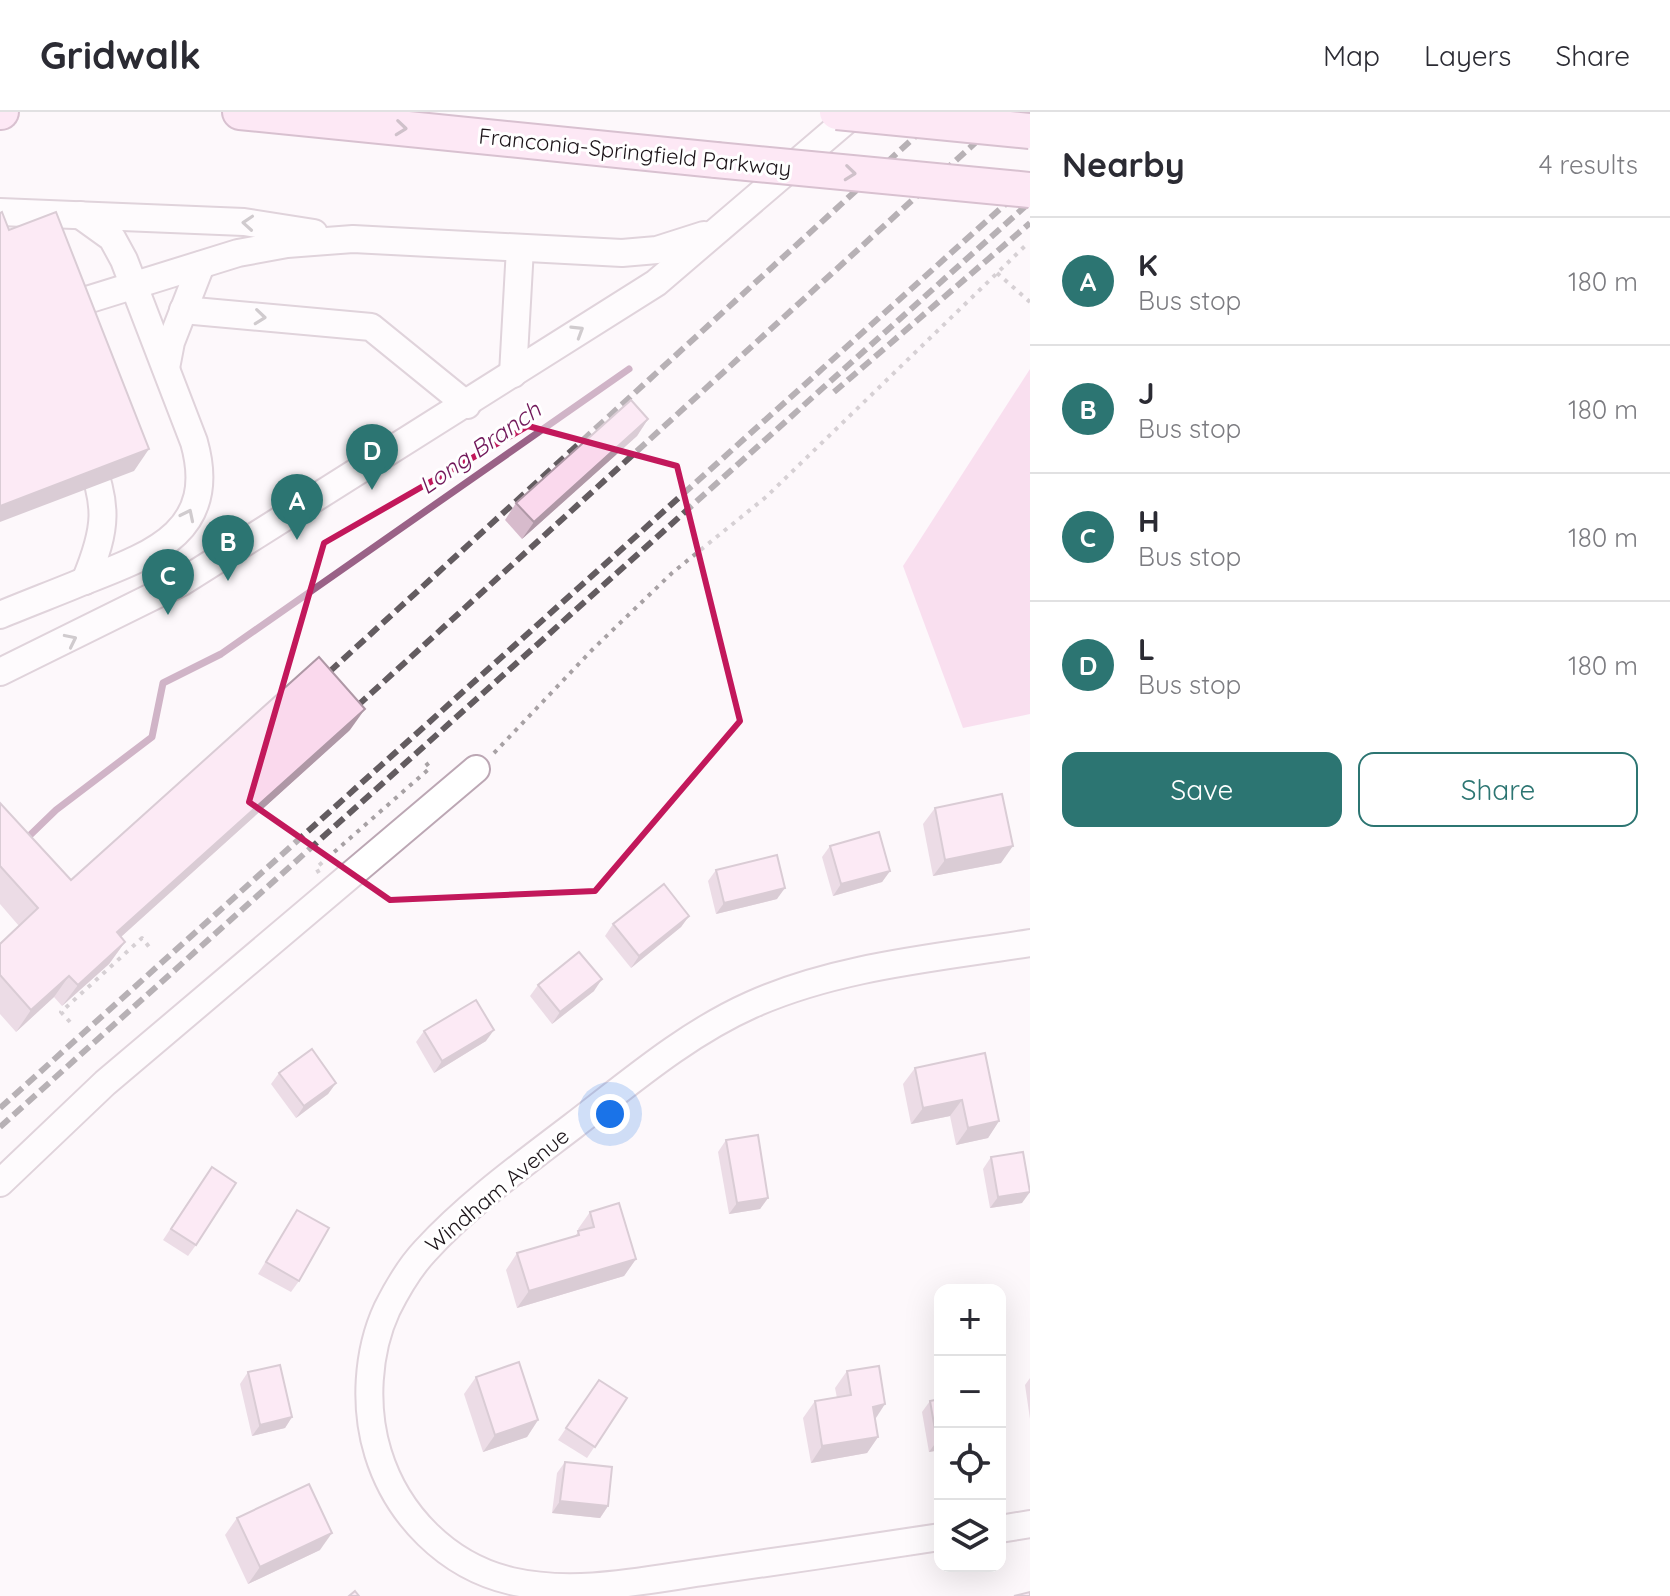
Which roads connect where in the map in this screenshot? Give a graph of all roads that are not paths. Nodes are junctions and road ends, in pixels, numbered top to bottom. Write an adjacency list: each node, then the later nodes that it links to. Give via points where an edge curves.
1 (240, 112): 6 (main road, Franconia-Springfield Parkway, one-way to 6, bridge)
2 (837, 112): 4 (main road, bridge)
3 (856, 112): 9 (street)
4 (911, 116): 5 (main road, bridge)
5 (1030, 131)
6 (1030, 190)
7 (0, 212): 8 (street)
8 (80, 215): 10 (street, one-way to 8, via 254,223); 13 (street, via 112,238)
9 (722, 226): 11 (street, via 640,252); 19 (street, one-way to 9, via 656,283)
10 (353, 239): 11 (street); 12 (street, via 265,247)
11 (520, 248): 19 (street)
12 (201, 265): 13 (street); 14 (street)
13 (134, 286): 15 (street); 18 (street)
14 (183, 310): 18 (street); 20 (street, one-way to 20, via 371,327)
15 (34, 314): 16 (street); 17 (street)
16 (0, 327)
17 (45, 342)
18 (166, 368): 22 (street, one-way to 18, via 161,548 190,515 198,454)
19 (513, 374): 20 (street)
20 (467, 405): 24 (street, one-way to 20, via 182,582)
21 (77, 426): 22 (street, via 98,482 105,523)
22 (85, 581): 23 (street)
23 (0, 615)
24 (0, 672)
25 (476, 769): 27 (street, via 105,1083)
26 (1030, 943): 30 (street, Windham Avenue, via 825,979 751,1005 679,1047 527,1161 424,1252 387,1309 371,1368 373,1434 393,1490 436,1543 492,1575 536,1586 594,1586)
27 (0, 1183)
28 (1030, 1524): 29 (street)
29 (1006, 1528)
30 (934, 1538)

